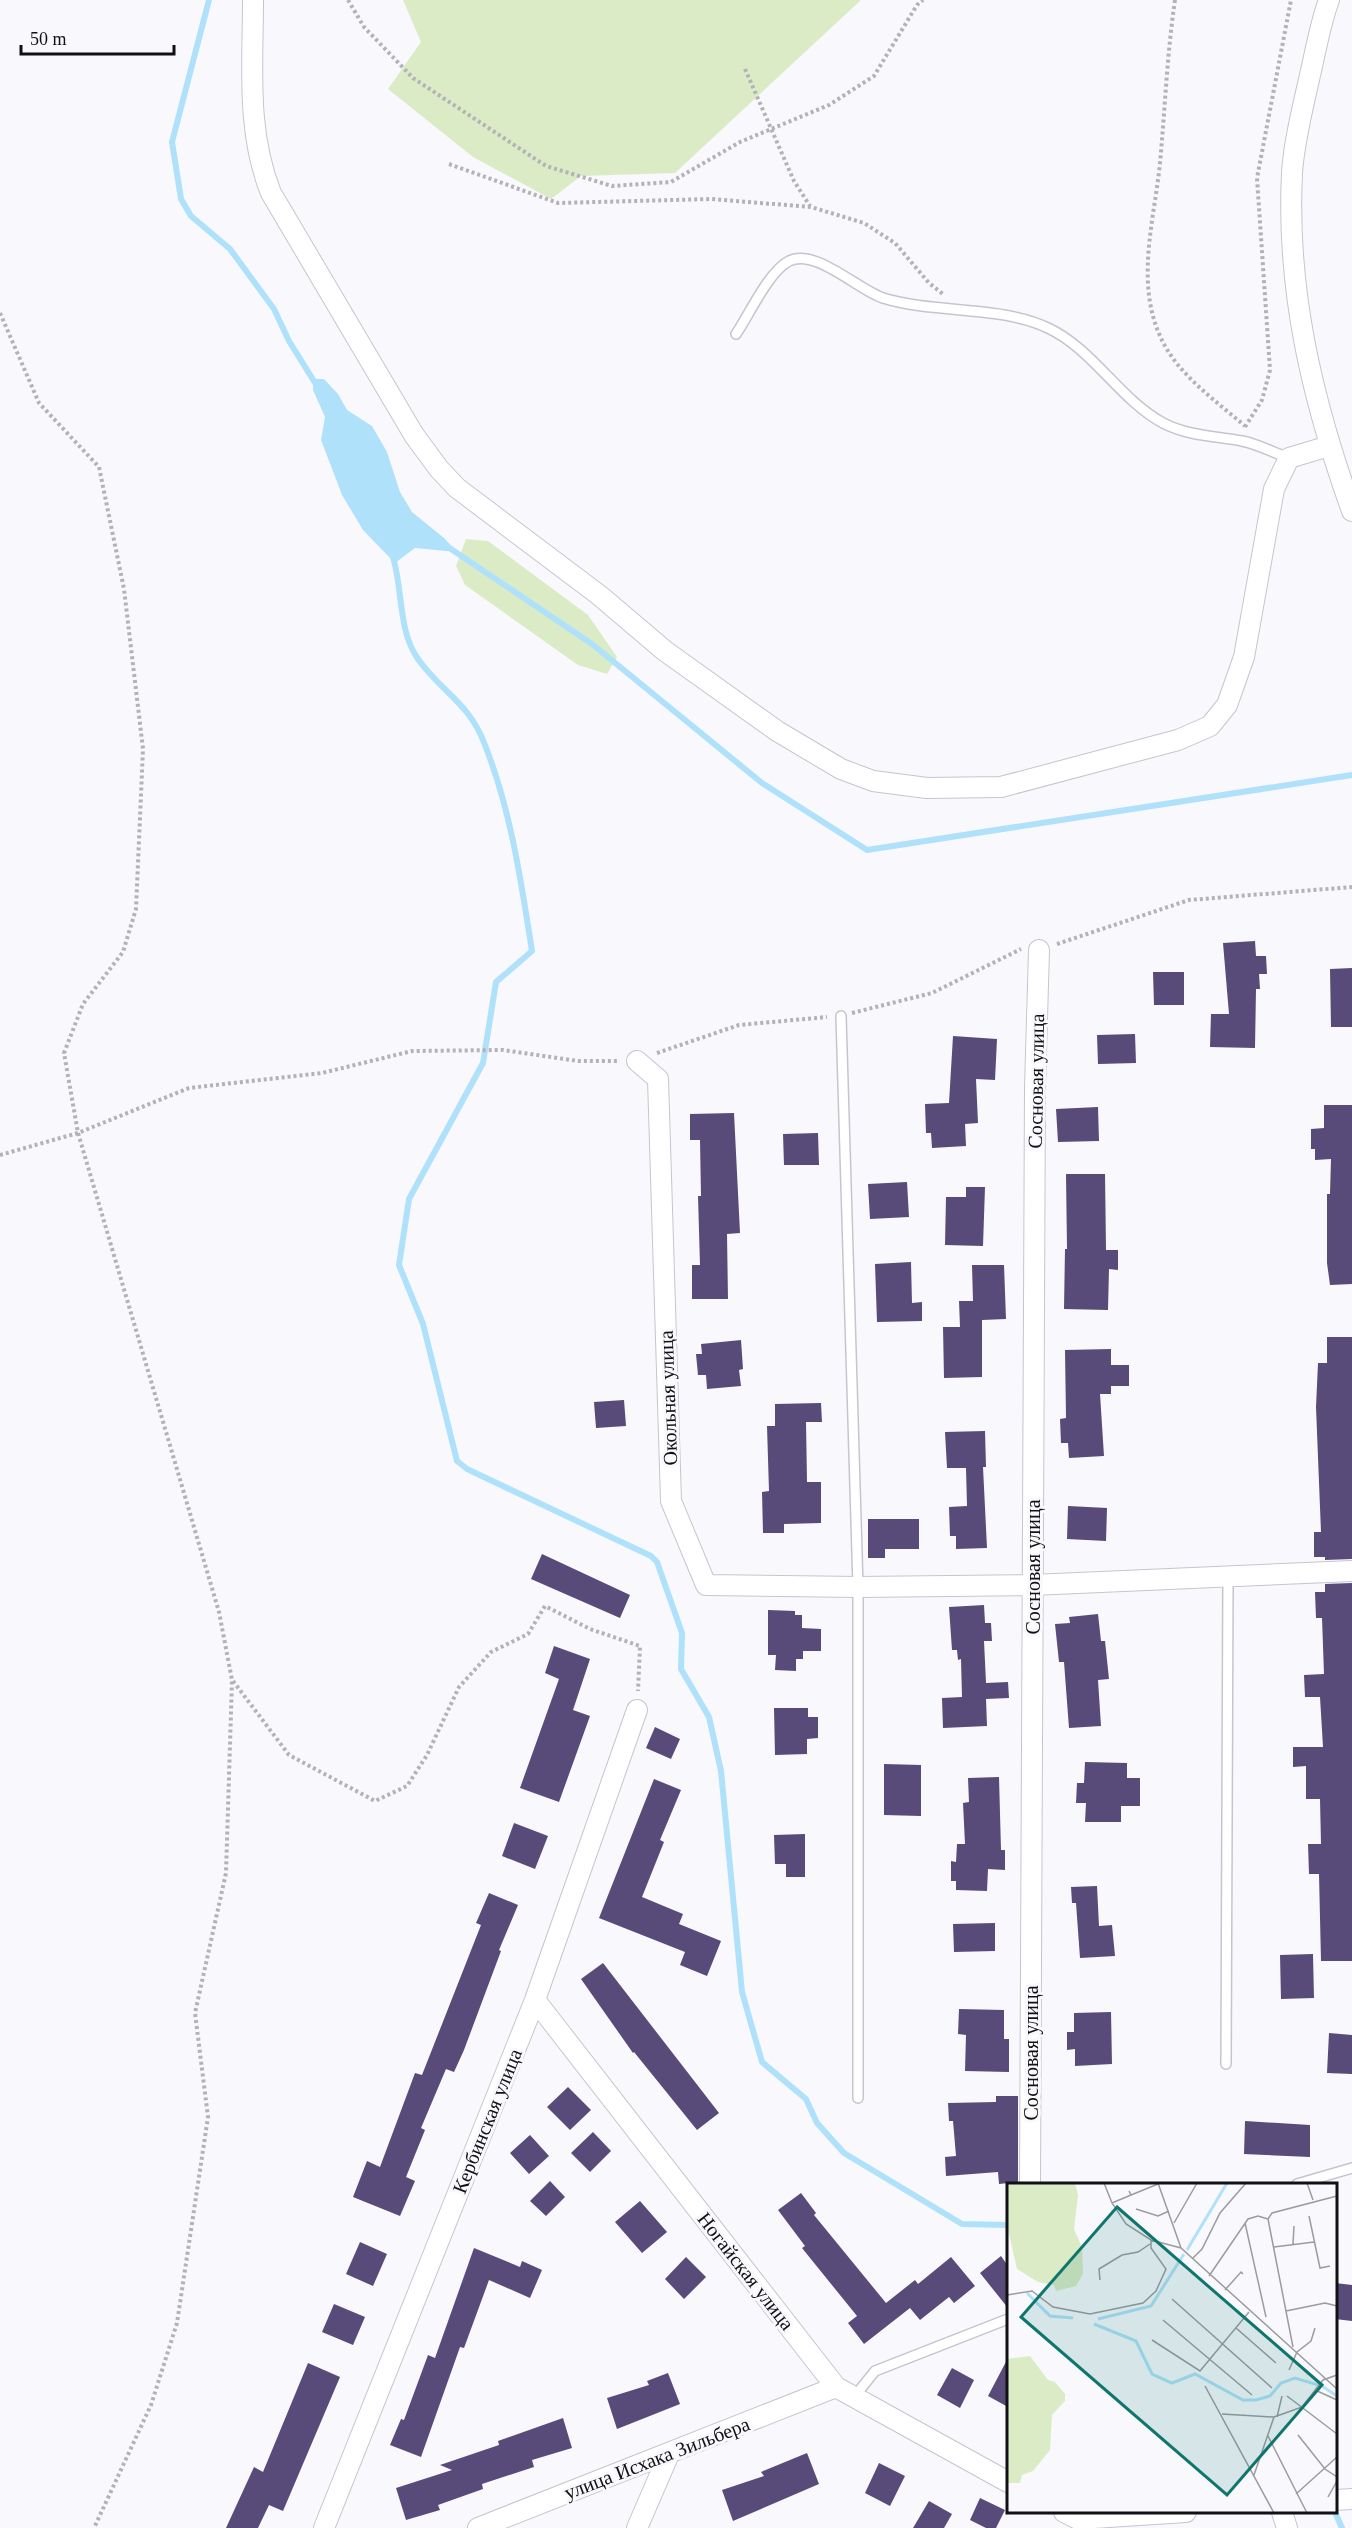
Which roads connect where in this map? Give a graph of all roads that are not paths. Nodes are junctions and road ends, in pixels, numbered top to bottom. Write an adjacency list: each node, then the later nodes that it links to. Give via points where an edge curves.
1 (253, 0): 5 (street, via 252,112 260,164 271,193 414,435 439,469 457,488 665,651 777,731 840,769 873,781 927,788 1001,788 1178,740 1210,726 1227,705 1244,657 1274,489)
2 (1329, 0): 4 (street, via 1292,171 1299,322)
3 (736, 334): 5 (lane, via 777,271 790,260 807,258 878,297 910,306 1018,318 1047,327 1064,337 1164,423 1196,435 1245,442)
4 (1329, 446): 5 (street); 6 (street)
5 (1289, 458)
6 (1352, 511)
7 (1039, 950): 12 (street, Сосновая улица)
8 (841, 1016): 13 (lane)
9 (637, 1061): 13 (street, Окольная улица, via 658,1080 671,1501 706,1585)
10 (1352, 1571): 11 (street)
11 (1228, 1575): 12 (street); 16 (lane)
12 (1032, 1586): 13 (street); 19 (street, Сосновая улица)
13 (858, 1587): 17 (lane)
14 (637, 1710): 15 (street, Кербинская улица)
15 (536, 2000): 22 (street, Ногайская улица); 31 (street, Кербинская улица)
16 (1226, 2064)
17 (858, 2098)
18 (1352, 2168): 20 (lane)
19 (1030, 2183)
20 (1300, 2183)
21 (1007, 2319): 23 (lane, via 875,2372)
22 (836, 2387): 23 (street, Ногайская улица); 24 (street, улица Исхака Зильбера)
23 (854, 2397): 25 (street, Ногайская улица)
24 (669, 2454): 32 (street, улица Исхака Зильбера); 33 (street)
25 (1007, 2480)
26 (1352, 2499): 27 (street)
27 (1337, 2500)
28 (1154, 2513): 30 (street)
29 (1283, 2513): 34 (street)
30 (1074, 2518)
31 (324, 2528)
32 (478, 2528)
33 (637, 2528)
34 (1287, 2528)

